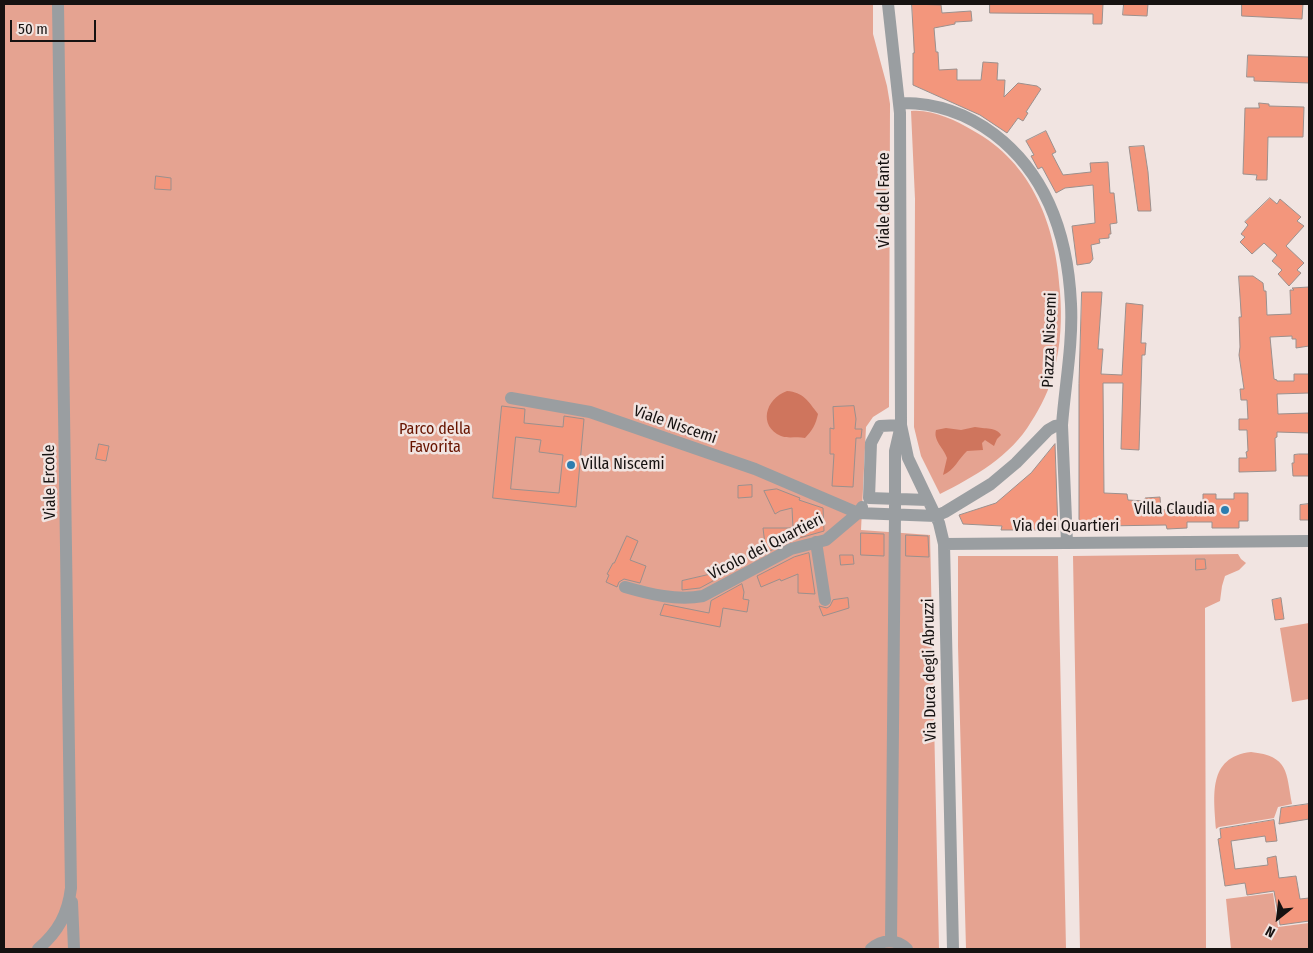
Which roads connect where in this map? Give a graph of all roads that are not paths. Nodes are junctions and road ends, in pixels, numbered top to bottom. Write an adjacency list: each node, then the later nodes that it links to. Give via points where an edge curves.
1 (58, 4): 20 (street, Viale Ercole)
2 (888, 4): 3 (street, Viale del Fante)
3 (899, 103): 4 (street, Viale del Fante); 7 (street, Piazza Niscemi, via 928,104 965,116 983,126 1020,157 1044,192 1061,235 1071,304)
4 (900, 397): 6 (street, Via Duca degli Abruzzi)
5 (511, 398): 11 (street, Viale Niscemi, via 590,412 755,469)
6 (901, 425): 8 (street, via 880,426 871,443); 9 (street, via 895,451); 10 (street, Via Duca degli Abruzzi, via 908,458)
7 (1062, 425): 13 (street, via 1048,430 991,484); 16 (street, Piazza Niscemi)
8 (869, 498): 9 (street); 11 (street, Vicolo dei Quartieri)
9 (895, 500): 10 (street); 12 (street)
10 (928, 500): 13 (street, Via Duca degli Abruzzi)
11 (858, 512): 12 (street, Viale Niscemi); 15 (street, Vicolo dei Quartieri, via 826,540)
12 (895, 514): 13 (street, Viale Niscemi); 21 (street)
13 (936, 516): 17 (street, Via Duca degli Abruzzi)
14 (1309, 541): 16 (street, Via dei Quartieri)
15 (816, 542): 18 (street, Vicolo dei Quartieri, via 791,549 695,598 652,595); 19 (street)
16 (1067, 543): 17 (street, Via dei Quartieri)
17 (944, 544): 26 (street, Via Duca degli Abruzzi)
18 (625, 587)
19 (825, 600)
20 (71, 888): 22 (street, Viale Ercole, via 62,922); 23 (street)
21 (891, 941): 24 (street); 25 (street)
22 (38, 949)
23 (74, 949)
24 (871, 949)
25 (907, 949)
26 (953, 949)

